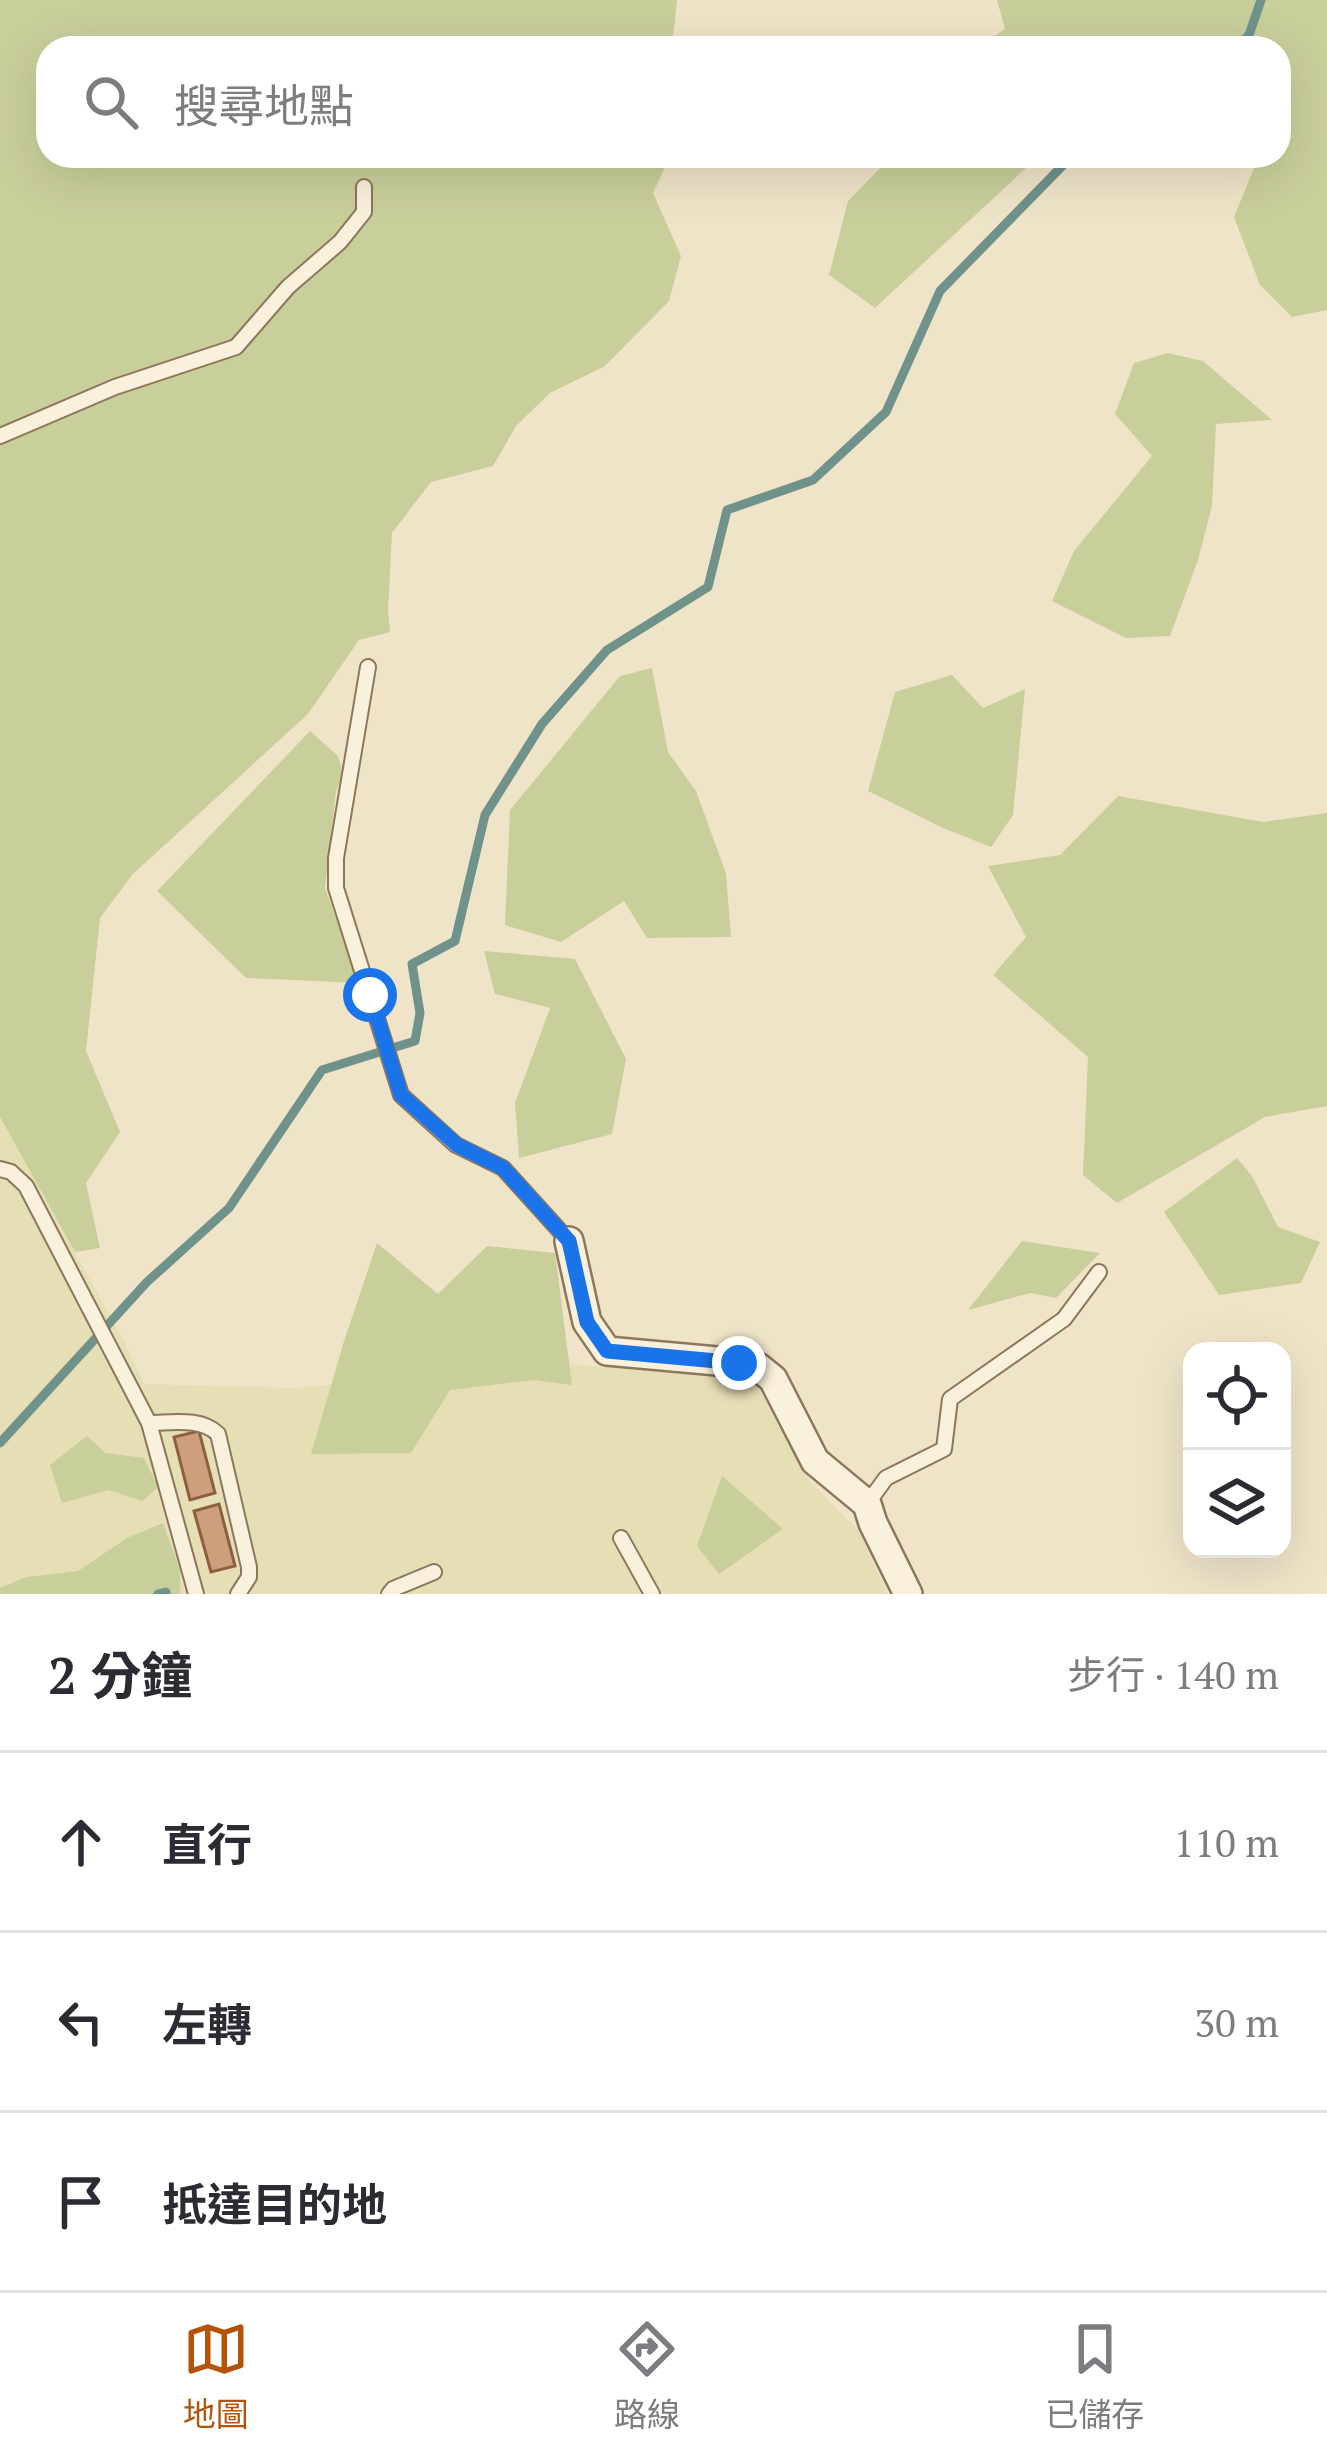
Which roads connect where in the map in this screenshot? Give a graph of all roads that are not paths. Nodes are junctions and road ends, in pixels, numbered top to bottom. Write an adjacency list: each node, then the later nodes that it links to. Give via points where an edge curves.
1 (364, 188): 2 (lane, via 364,212 340,242 236,347)
2 (0, 436)
3 (368, 667): 5 (lane, via 336,888 401,1095 457,1145 503,1168)
4 (0, 1169): 7 (lane, via 26,1186)
5 (569, 1241): 8 (street, via 587,1322 607,1351 758,1367 773,1379 815,1460)
6 (1099, 1272): 8 (lane, via 1064,1319 950,1399 944,1449 886,1478)
7 (149, 1423): 11 (lane); 12 (lane, via 199,1423 218,1434 249,1567)
8 (867, 1504): 15 (street)
9 (621, 1538): 14 (lane)
10 (434, 1572): 13 (lane)
11 (196, 1594)
12 (238, 1594)
13 (388, 1594)
14 (652, 1594)
15 (908, 1594)

